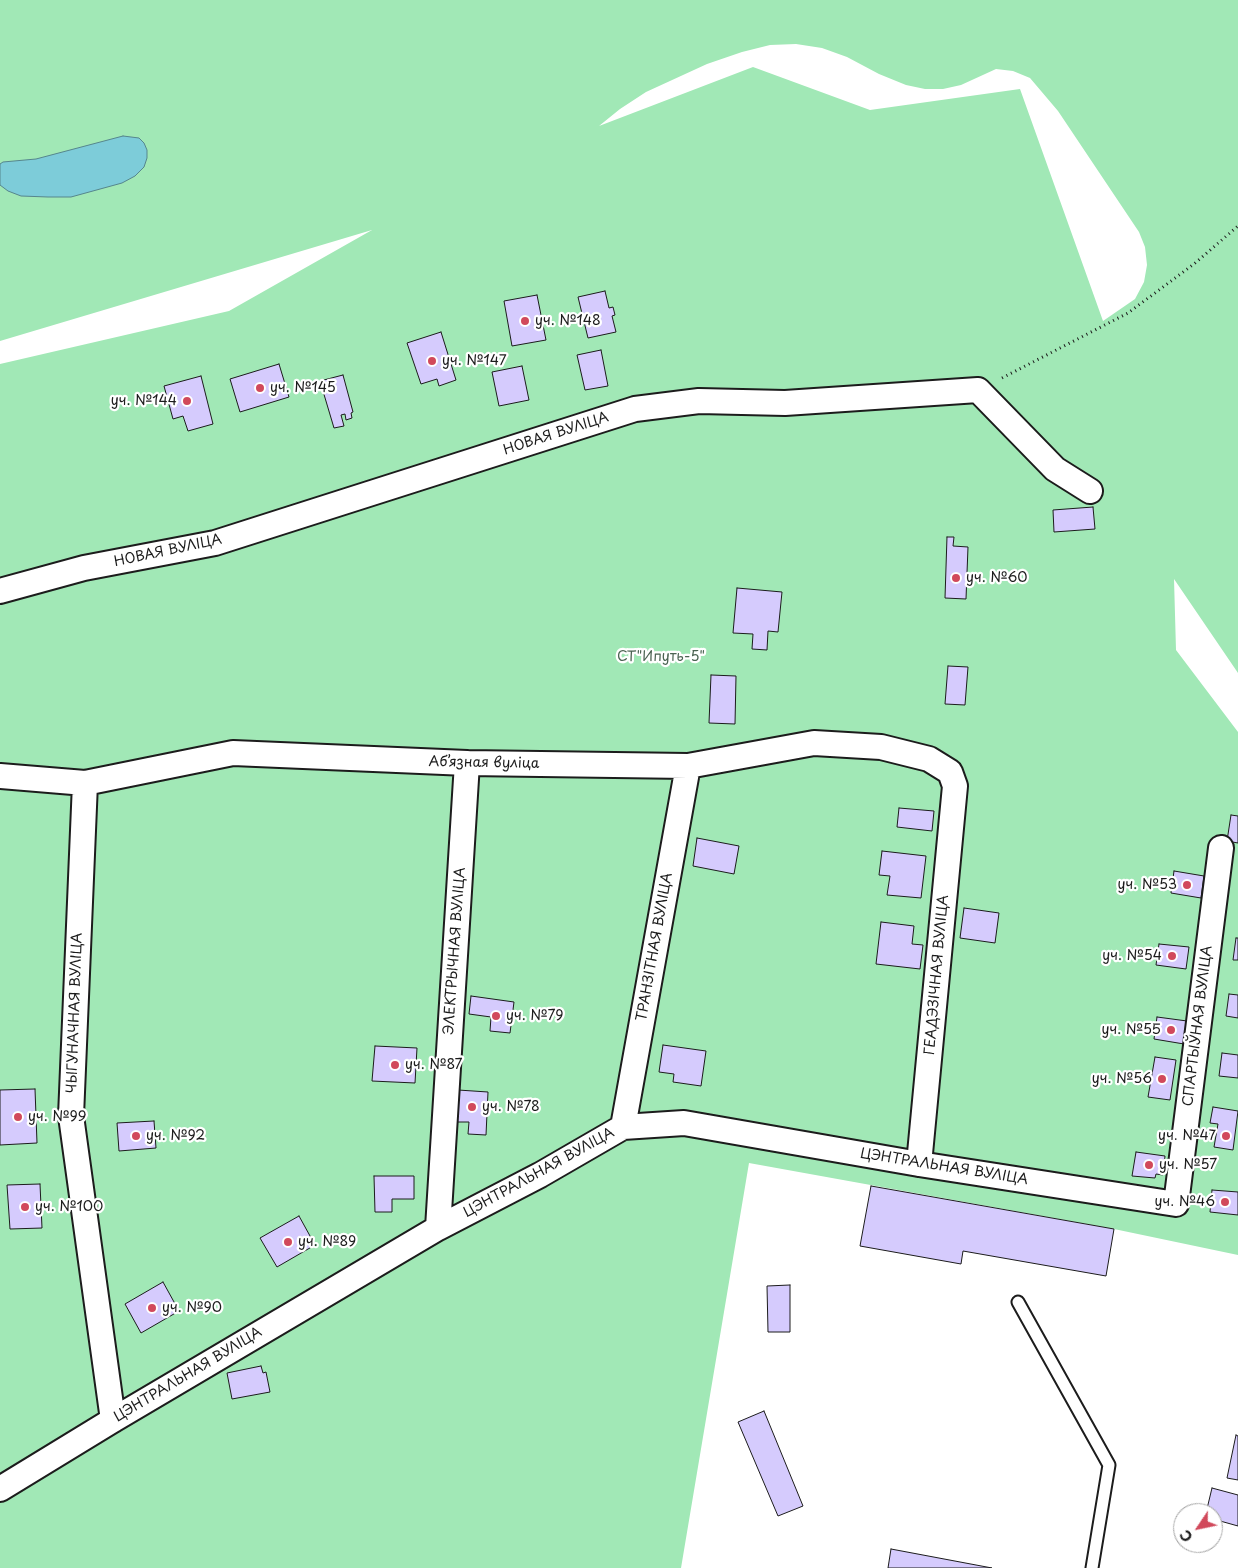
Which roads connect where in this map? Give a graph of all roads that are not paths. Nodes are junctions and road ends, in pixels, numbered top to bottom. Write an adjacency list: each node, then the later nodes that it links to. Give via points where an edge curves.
1 (1090, 491): 2 (street, НОВАЯ ВУЛІЦА, via 1056,469 978,390 785,403 699,401 636,409 215,543 84,568)
2 (0, 591)
3 (467, 763): 4 (street, Абʼязная вуліца); 6 (street, Абʼязная вуліца, via 233,753); 12 (street, ЭЛЕКТРЫЧНАЯ ВУЛІЦА)
4 (688, 766): 7 (street, Абʼязная вуліца, via 814,742 881,747 929,759 950,772); 9 (street, ТРАНЗІТНАЯ ВУЛІЦА)
5 (0, 776): 6 (street, Абʼязная вуліца)
6 (85, 783): 14 (street, ЧЫГУНАЧНАЯ ВУЛІЦА, via 71,1116)
7 (955, 786): 10 (street, ГЕАДЭЗІЧНАЯ ВУЛІЦА)
8 (1221, 848): 11 (street, СПАРТЫЎНАЯ ВУЛІЦА)
9 (623, 1127): 10 (street, ЦЭНТРАЛЬНАЯ ВУЛІЦА, via 684,1123); 12 (street, ЦЭНТРАЛЬНАЯ ВУЛІЦА)
10 (919, 1164): 11 (street, ЦЭНТРАЛЬНАЯ ВУЛІЦА)
11 (1176, 1204)
12 (438, 1228): 14 (street, ЦЭНТРАЛЬНАЯ ВУЛІЦА)
13 (1018, 1302): 16 (lane, via 1109,1465)
14 (113, 1420): 15 (street, ЦЭНТРАЛЬНАЯ ВУЛІЦА)
15 (0, 1489)
16 (1092, 1568)

